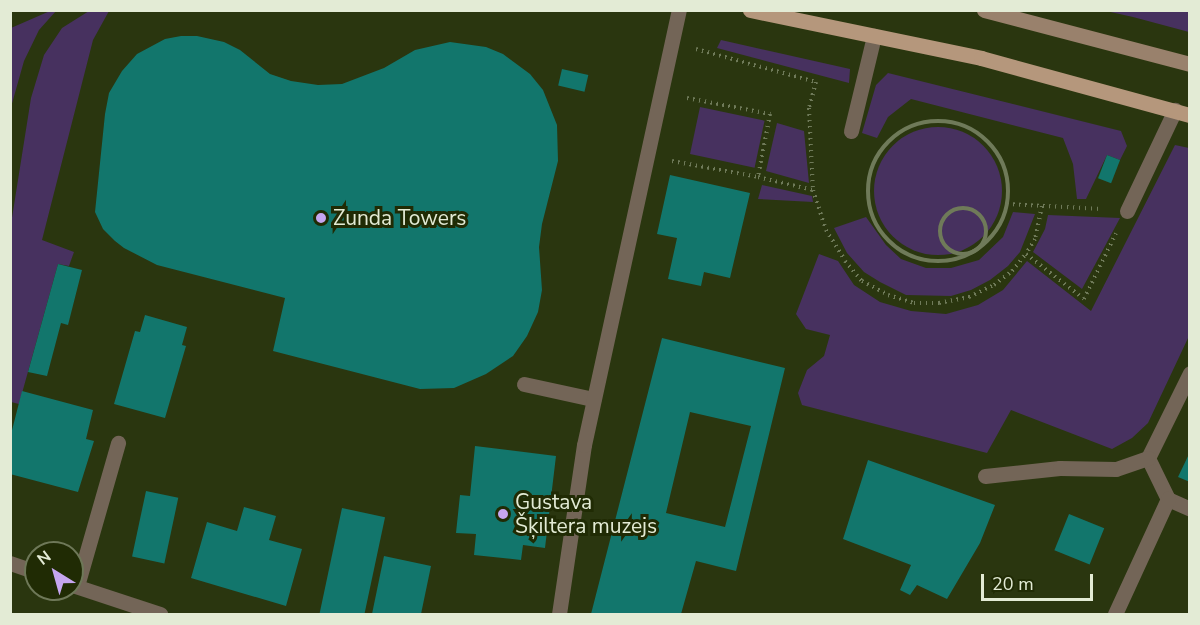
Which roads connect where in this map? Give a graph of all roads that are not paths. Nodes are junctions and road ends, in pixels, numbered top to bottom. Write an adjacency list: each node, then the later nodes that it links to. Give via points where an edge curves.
1 (679, 10): 11 (street)
2 (750, 10): 4 (main road)
3 (984, 10): 5 (main road)
4 (874, 36): 6 (main road, via 981,58); 7 (street)
5 (1190, 64)
6 (1182, 112): 8 (street)
7 (851, 131)
8 (1127, 211)
9 (1190, 373): 13 (street)
10 (524, 384): 11 (street)
11 (593, 399): 20 (street)
12 (118, 443): 17 (street)
13 (1148, 458): 14 (street, via 1116,469 1060,468); 15 (street)
14 (985, 476)
15 (1168, 500): 16 (street); 21 (street)
16 (1190, 509)
17 (84, 554)
18 (84, 589): 19 (street)
19 (160, 615)
20 (559, 615)
21 (1115, 615)

